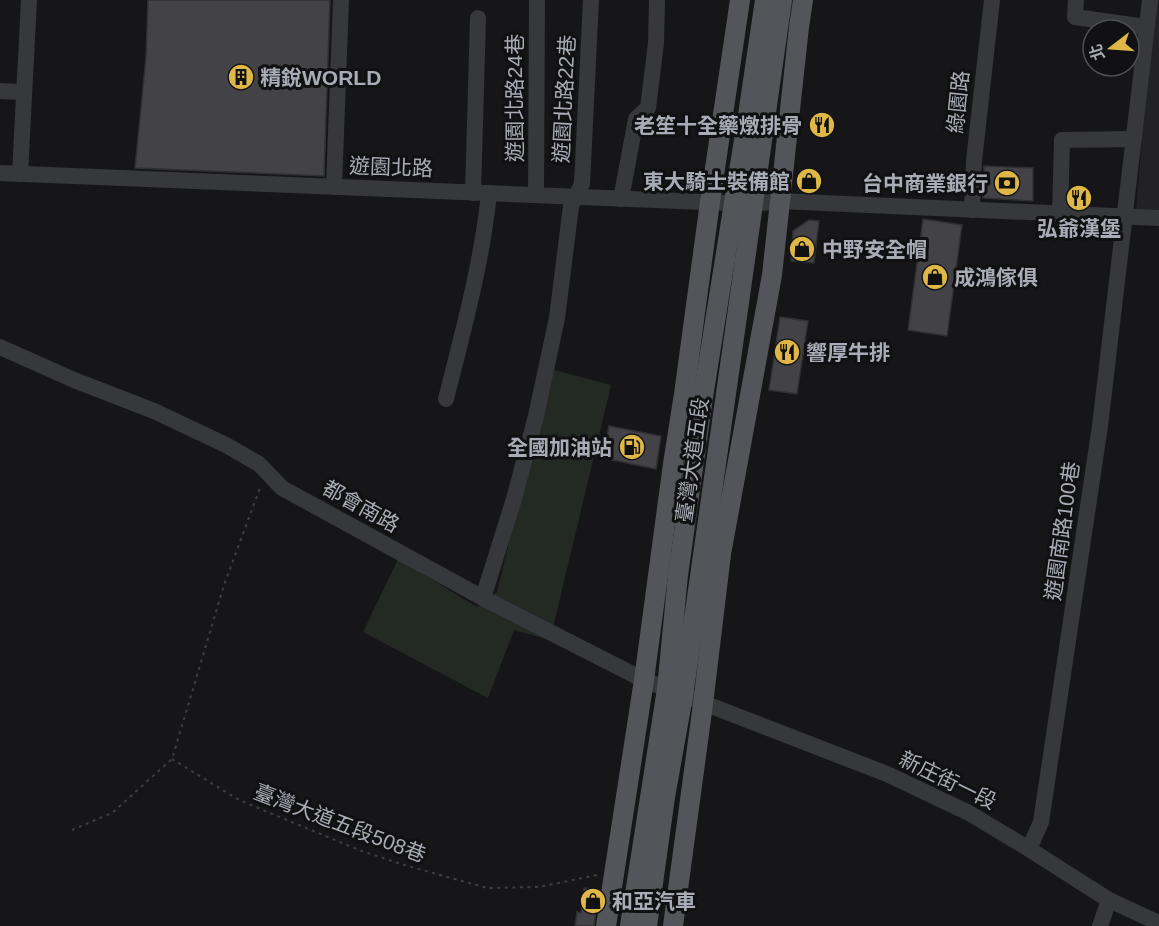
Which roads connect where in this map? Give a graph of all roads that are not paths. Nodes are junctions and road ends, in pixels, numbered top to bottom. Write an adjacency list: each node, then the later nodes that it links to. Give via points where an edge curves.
1 (29, 0): 16 (street)
2 (341, 0): 20 (street)
3 (537, 0): 22 (street, 遊園北路24巷)
4 (591, 0): 23 (street, 遊園北路22巷, via 582,184)
5 (657, 0): 24 (street, via 648,108 636,119)
6 (740, 0): 26 (main road, 臺灣大道五段)
7 (765, 0): 27 (main road, 臺灣大道五段)
8 (782, 0): 27 (main road, 臺灣大道五段)
9 (803, 0): 25 (main road, 臺灣大道五段)
10 (992, 0): 28 (street, 綠園路)
11 (1076, 0): 14 (street, via 1074,18)
12 (1150, 0): 14 (street, 遊園南路100巷)
13 (478, 18): 21 (street)
14 (1146, 27): 17 (street, 遊園南路100巷)
15 (0, 91): 16 (street)
16 (24, 92): 19 (street)
17 (1134, 139): 29 (street, via 1062,140); 30 (street, 遊園南路100巷)
18 (0, 173): 19 (street, 遊園北路)
19 (20, 174): 20 (street, 遊園北路)
20 (334, 187): 21 (street, 遊園北路)
21 (481, 193): 22 (street, 遊園北路); 33 (street, via 487,220)
22 (536, 195): 23 (street, 遊園北路)
23 (575, 198): 24 (street, 遊園北路); 34 (street, 遊園北路22巷, via 557,318 536,416)
24 (621, 199): 26 (street, 遊園北路)
25 (780, 201): 27 (street, 遊園北路); 28 (street, 遊園北路); 37 (main road, 臺灣大道五段, via 772,274 721,554)
26 (710, 202): 27 (street, 遊園北路); 35 (main road, 臺灣大道五段)
27 (743, 204): 36 (main road, 臺灣大道五段, via 702,408 683,541)
28 (972, 210): 29 (street, 遊園北路)
29 (1060, 214): 30 (street, 遊園北路)
30 (1124, 217): 31 (street, 遊園北路); 38 (street, 遊園南路100巷, via 1100,426 1043,810)
31 (1159, 218)
32 (0, 347): 34 (street, 都會南路, via 226,445 259,464 282,488)
33 (446, 399)
34 (483, 598): 35 (street, 都會南路)
35 (644, 680): 36 (street, 都會南路); 41 (main road, 臺灣大道五段)
36 (675, 693): 37 (street, 都會南路); 42 (main road, 臺灣大道五段); 43 (main road, 臺灣大道五段)
37 (703, 704): 38 (street, 新庄街一段, via 887,774 969,813); 44 (main road, 臺灣大道五段)
38 (1029, 849): 39 (street, 新庄街一段)
39 (1109, 900): 40 (street, 新庄街一段); 45 (street)
40 (1152, 923)
41 (606, 926)
42 (630, 926)
43 (647, 926)
44 (673, 926)
45 (1100, 926)

